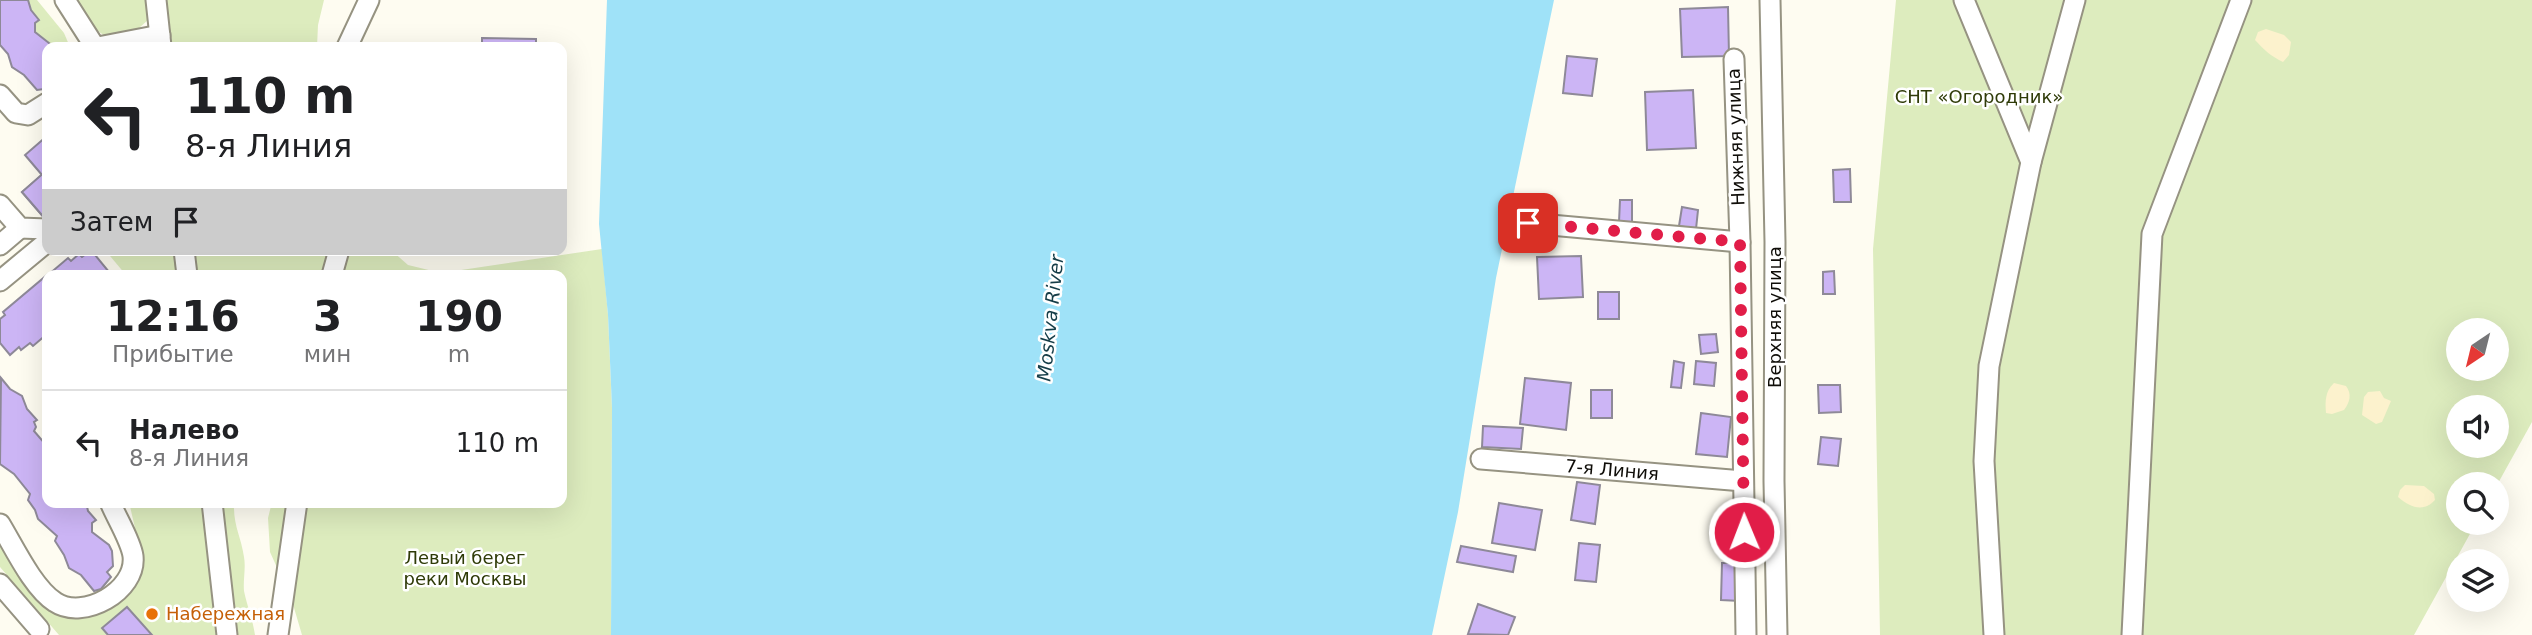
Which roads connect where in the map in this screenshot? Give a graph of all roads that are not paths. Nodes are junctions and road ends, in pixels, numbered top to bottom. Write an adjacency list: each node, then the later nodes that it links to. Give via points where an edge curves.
1 (65, 0): 9 (street)
2 (156, 0): 8 (street)
3 (369, 0): 10 (street)
4 (1770, 0): 34 (street, Верхняя улица)
5 (1964, 0): 14 (street)
6 (2075, 0): 14 (street)
7 (2241, 0): 36 (street, via 2152,234)
8 (160, 41)
9 (93, 42)
10 (349, 42)
11 (1734, 59): 19 (street, Нижняя улица)
12 (0, 95): 13 (street, via 16,113 28,115)
13 (42, 106)
14 (2031, 162): 35 (street, via 1989,366 1984,461)
15 (0, 205): 17 (street)
16 (1528, 223): 19 (street)
17 (20, 228): 18 (street); 20 (street)
18 (42, 229)
19 (1740, 242): 24 (street, Нижняя улица)
20 (0, 245)
21 (42, 246): 22 (street)
22 (0, 281)
23 (1481, 458): 24 (street, 7-я Линия)
24 (1743, 481): 33 (street, Нижняя улица)
25 (113, 508): 28 (street, via 133,554 133,569 109,597 88,607 58,604 44,594)
26 (213, 508): 31 (street)
27 (296, 508): 32 (street)
28 (0, 524)
29 (0, 584): 30 (street)
30 (40, 629)
31 (227, 635)
32 (278, 635)
33 (1746, 635)
34 (1777, 635)
35 (1994, 635)
36 (2133, 635)

